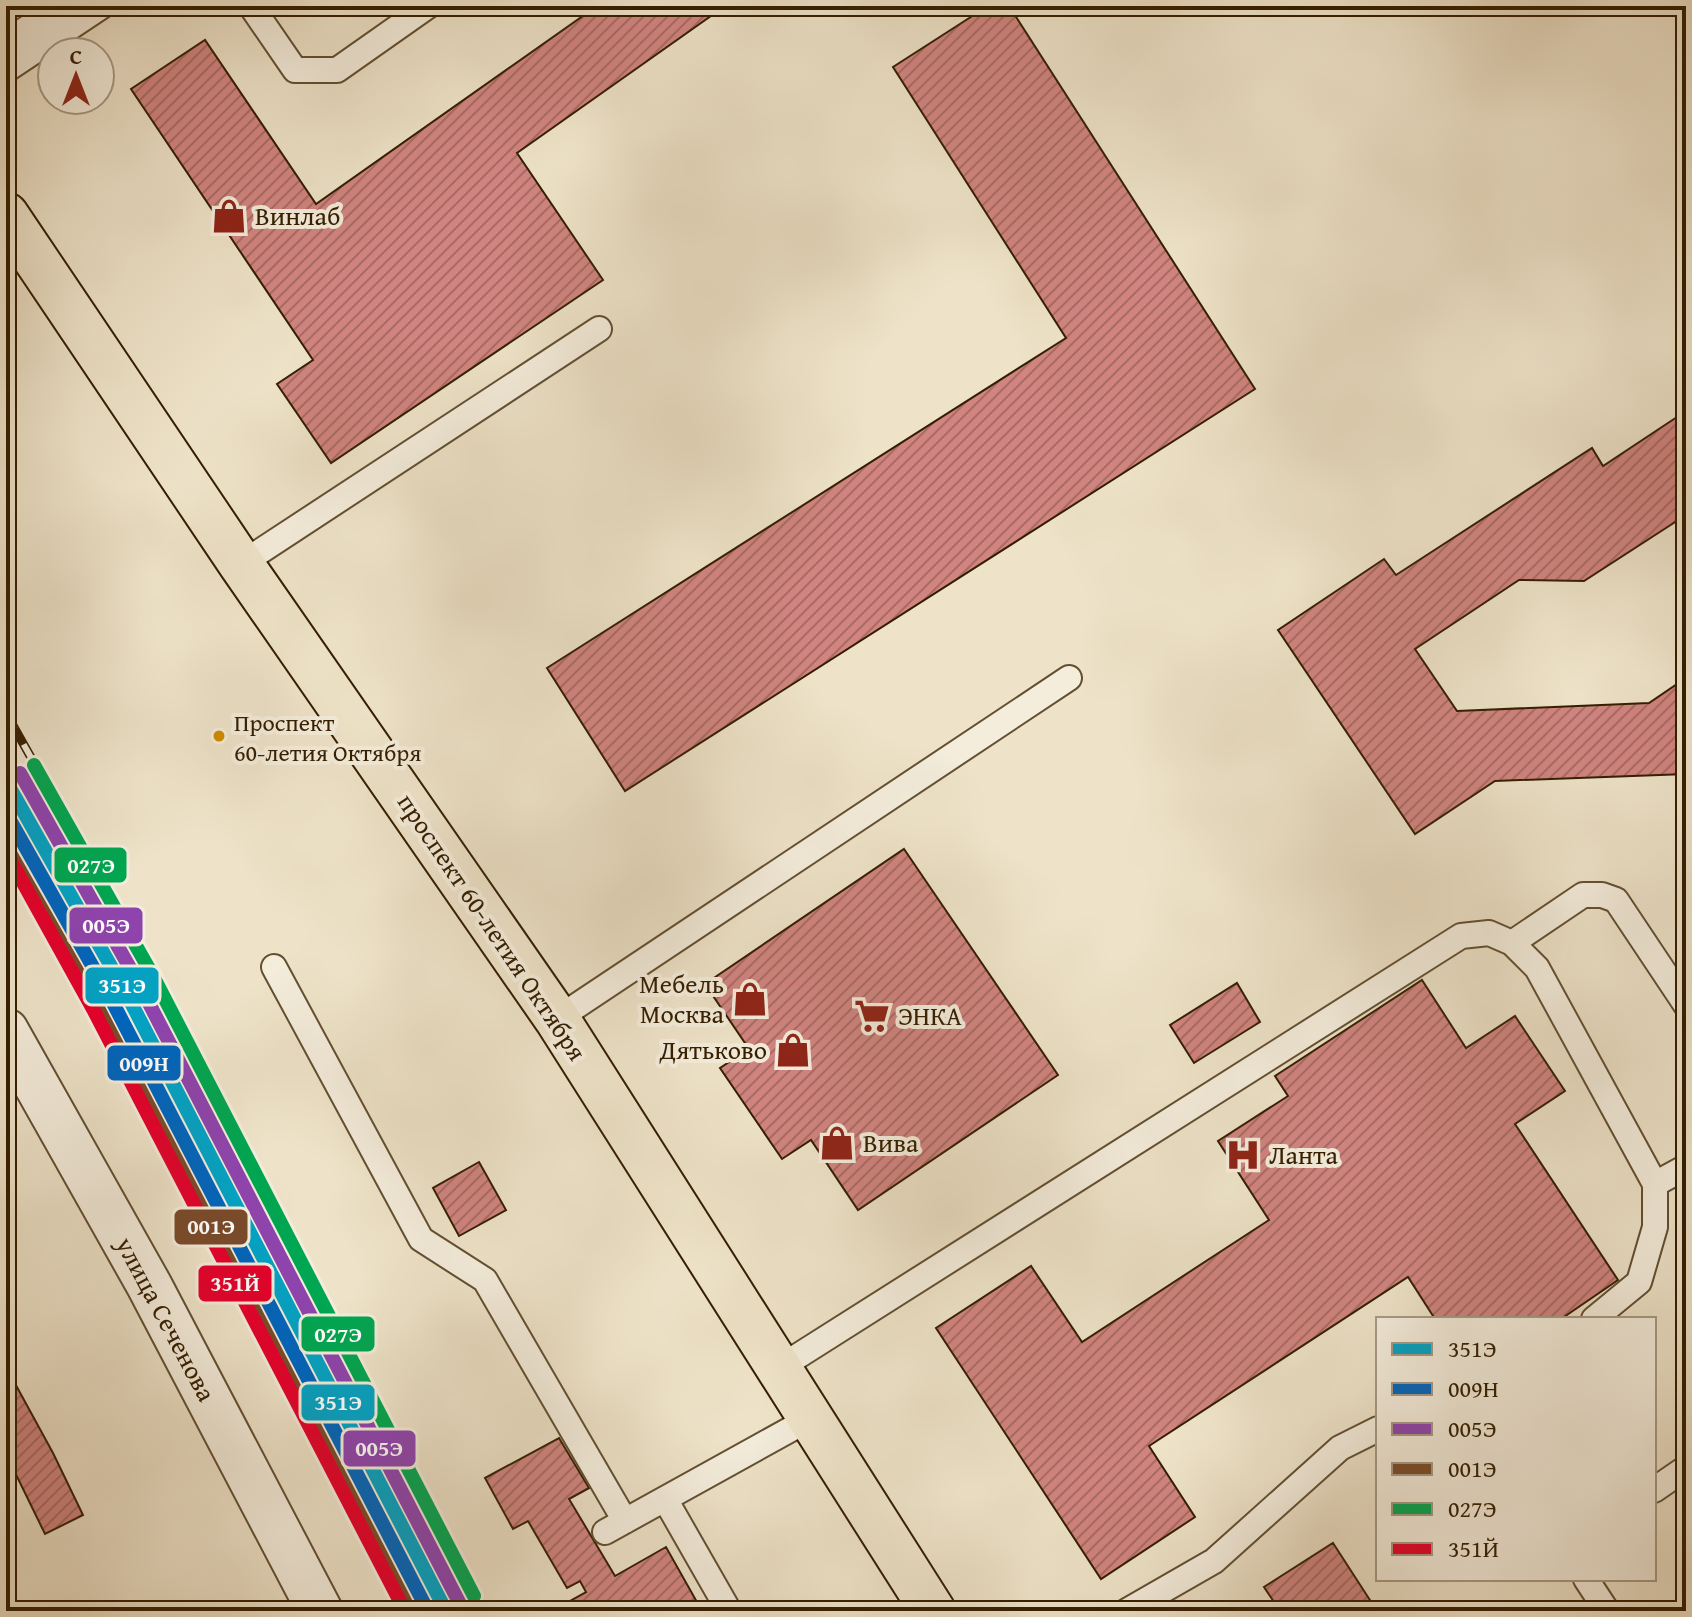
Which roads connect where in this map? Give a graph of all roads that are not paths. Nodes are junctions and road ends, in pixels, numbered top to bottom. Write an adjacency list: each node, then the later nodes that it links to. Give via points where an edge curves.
1 (61, 6): 5 (lane)
2 (102, 6): 6 (lane)
3 (251, 6): 4 (lane, via 295,70 337,70)
4 (428, 6)
5 (6, 42)
6 (6, 70)
7 (6, 215): 9 (highway, проспект 60-летия Октября)
8 (599, 329): 9 (lane)
9 (241, 564): 14 (highway, проспект 60-летия Октября)
10 (1069, 678): 14 (lane)
11 (1512, 943): 13 (lane, via 1583,895 1602,895 1616,900); 17 (lane, via 1546,981); 19 (lane, via 1489,933 1461,936)
12 (274, 967): 24 (lane, via 421,1239 485,1280 615,1526)
13 (1686, 1005)
14 (557, 1019): 19 (highway, проспект 60-летия Октября)
15 (6, 1031): 26 (street, улица Сеченова, via 149,1285)
16 (1686, 1167): 17 (lane)
17 (1655, 1184): 18 (lane, via 1655,1227 1639,1282)
18 (1596, 1317)
19 (779, 1368): 20 (highway, проспект 60-летия Октября)
20 (811, 1418): 24 (lane); 28 (highway, проспект 60-летия Октября)
21 (1376, 1430): 29 (lane, via 1340,1448 1214,1561)
22 (1686, 1468): 23 (lane)
23 (1656, 1489)
24 (665, 1499): 27 (lane)
25 (1587, 1581): 30 (lane)
26 (320, 1611)
27 (729, 1611)
28 (933, 1611)
29 (1127, 1611)
30 (1607, 1611)

